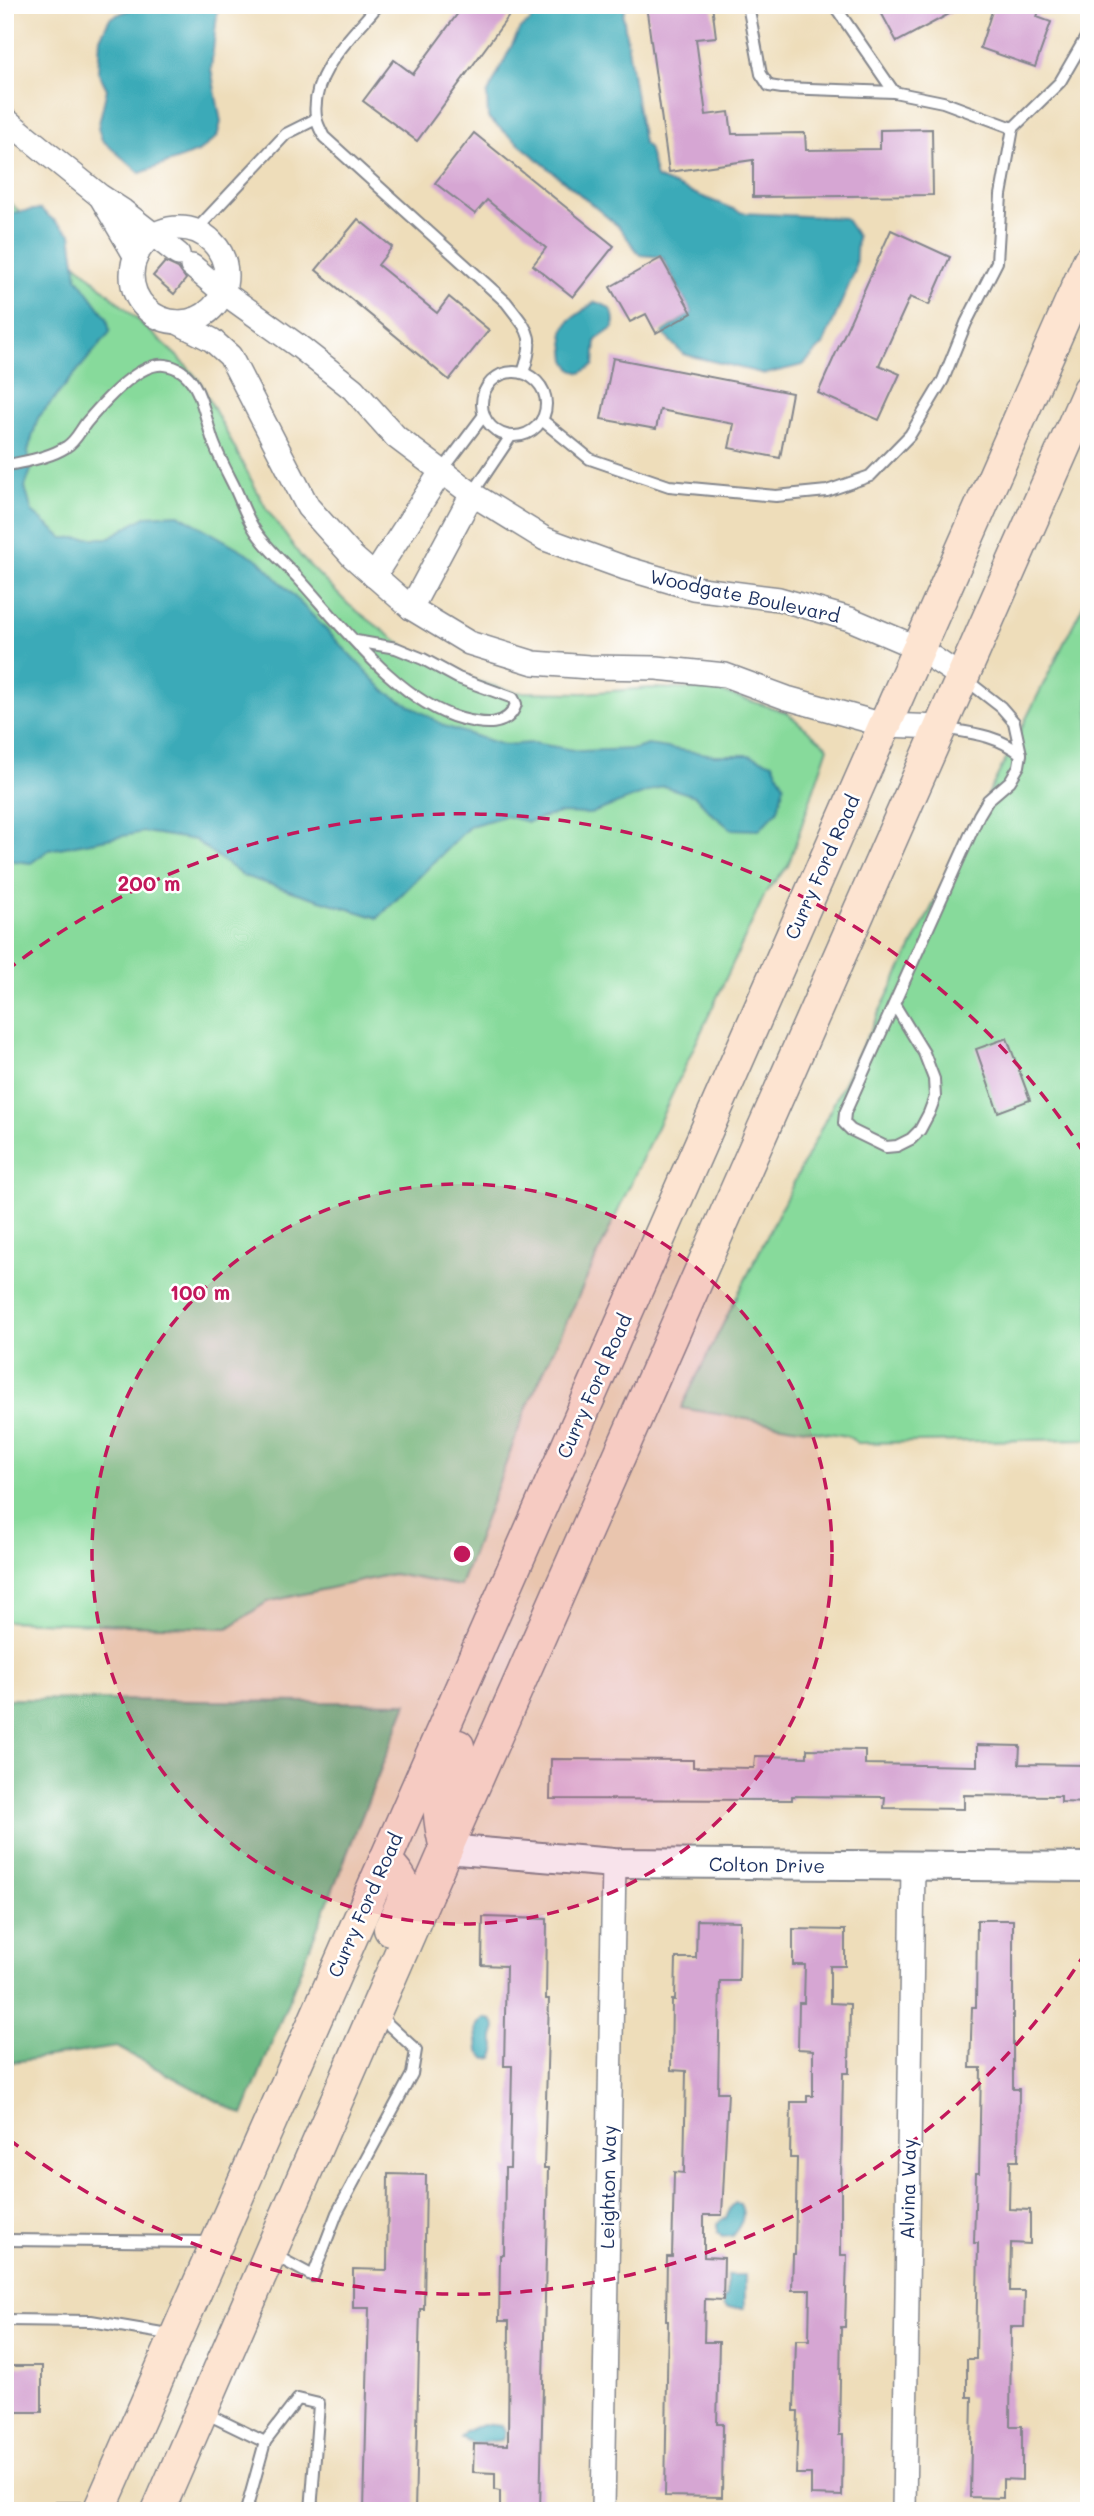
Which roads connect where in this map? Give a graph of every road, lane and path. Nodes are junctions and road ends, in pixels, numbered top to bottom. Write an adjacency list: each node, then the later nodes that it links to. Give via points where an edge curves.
1 (378, 5): 7 (lane, via 324,71)
2 (748, 5): 5 (lane, via 761,74 769,86)
3 (835, 5): 5 (lane)
4 (1089, 32): 8 (lane, via 1060,82)
5 (894, 92): 8 (lane, via 943,102)
6 (5, 119): 9 (street, Woodgate Boulevard)
7 (316, 119): 10 (lane, via 286,134); 16 (lane, via 324,137 506,302 528,332 531,349)
8 (1013, 128): 19 (lane, via 1001,195 997,262 943,380 910,435 870,476 827,491 776,496 669,486 590,459)
9 (100, 196): 11 (street, Woodgate Boulevard); 12 (street, Woodgate Boulevard)
10 (195, 231): 11 (street, via 168,229); 14 (street, via 218,249 226,277)
11 (155, 234): 12 (street); 14 (street, Woodgate Boulevard)
12 (135, 257): 15 (street, via 133,286 139,300 162,319)
13 (1089, 261): 27 (main road, Curry Ford Road)
14 (223, 292): 15 (street, via 205,314); 22 (street, Woodgate Boulevard, via 353,389 396,436)
15 (177, 322): 24 (street, via 212,340 230,356 308,507)
16 (523, 373): 18 (lane, via 495,379 484,395); 19 (lane, via 544,392)
17 (1089, 390): 28 (main road)
18 (484, 415): 20 (lane, via 495,429); 22 (lane)
19 (542, 420): 20 (lane, via 529,432)
20 (511, 436): 23 (lane)
21 (5, 466): 26 (lane, via 50,454 72,442 111,394 132,378 156,365 180,370 205,409 213,441 254,529)
22 (441, 472): 23 (street, Woodgate Boulevard); 24 (street)
23 (472, 494): 25 (street); 27 (street, Woodgate Boulevard, via 545,539 625,568 693,588 779,599 850,619)
24 (374, 576): 25 (street)
25 (411, 608): 29 (street, via 469,643 534,663 725,676)
26 (356, 641): 26 (lane, via 417,698 449,716 485,724 513,713 513,698 396,648)
27 (918, 648): 28 (street, Woodgate Boulevard); 29 (main road, Curry Ford Road)
28 (963, 678): 30 (main road); 31 (lane, via 1014,722)
29 (884, 725): 30 (street); 33 (main road, Curry Ford Road)
30 (941, 727): 31 (lane, via 990,736); 34 (main road)
31 (1021, 754): 32 (lane, via 1010,781 979,815)
32 (894, 1004): 32 (lane, via 844,1123 886,1147 897,1146 920,1130 935,1097 924,1053)
33 (641, 1279): 34 (main road, via 635,1339 443,1781 439,1817); 35 (main road, Curry Ford Road)
34 (446, 1849): 36 (street, Colton Drive); 39 (main road)
35 (385, 1860): 41 (main road, Curry Ford Road); 45 (main road, via 404,1881 405,1896 234,2294)
36 (614, 1863): 37 (street, Colton Drive); 53 (street, Leighton Way)
37 (913, 1866): 38 (street, Colton Drive); 54 (street, Alvina Way)
38 (1089, 1867)
39 (375, 2013): 42 (main road); 42 (lane, via 416,2050 412,2074 338,2213 313,2276)
40 (5, 2240): 41 (lane)
41 (217, 2242): 44 (main road, Curry Ford Road)
42 (270, 2252): 45 (main road)
43 (5, 2320): 44 (lane, via 91,2321)
44 (176, 2335): 49 (main road, Curry Ford Road)
45 (226, 2353): 46 (main road)
46 (201, 2411): 47 (lane); 50 (main road)
47 (265, 2442): 51 (lane); 52 (lane, via 298,2399 319,2404)
48 (5, 2508): 49 (lane)
49 (100, 2509)
50 (158, 2511)
51 (246, 2511)
52 (311, 2511)
53 (603, 2511)
54 (904, 2511)

